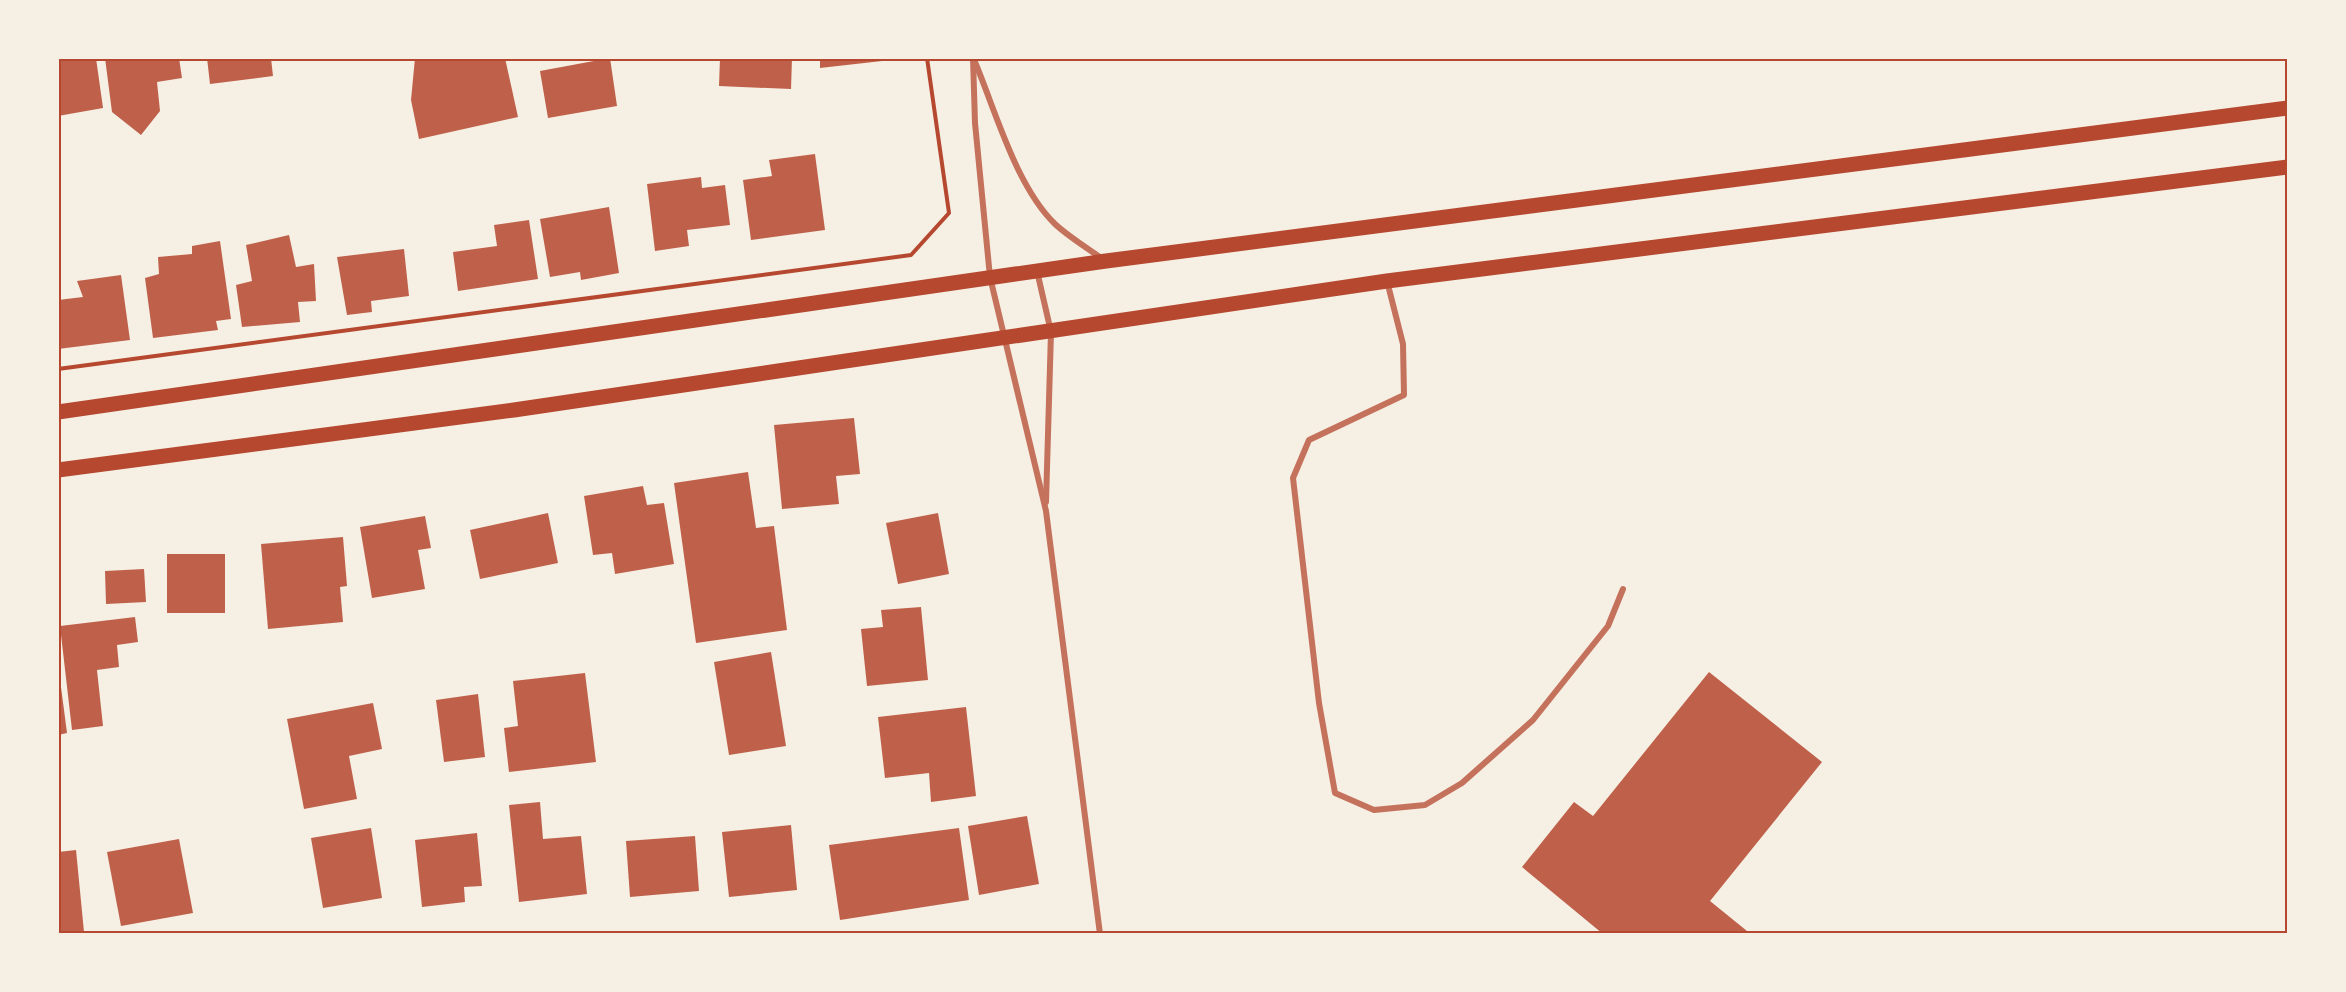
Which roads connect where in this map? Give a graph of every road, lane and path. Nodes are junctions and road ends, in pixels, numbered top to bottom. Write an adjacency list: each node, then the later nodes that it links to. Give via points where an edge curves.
1 (927, 58): 11 (path, via 949,213 911,255)
2 (973, 58): 5 (street, via 1022,174 1043,211); 7 (street, via 975,123)
3 (2288, 108): 5 (main road)
4 (2288, 167): 8 (main road)
5 (1106, 261): 6 (main road)
6 (1037, 271): 7 (main road); 9 (street)
7 (990, 277): 10 (street); 12 (main road)
8 (1386, 281): 9 (main road); 15 (street, via 1403,344 1404,395 1309,440 1293,478 1319,703 1335,793 1374,810 1425,805 1462,783 1533,720 1608,626)
9 (1051, 332): 10 (main road); 14 (street)
10 (1003, 339): 13 (main road, via 514,410); 14 (street)
11 (58, 369)
12 (58, 412)
13 (58, 470)
14 (1046, 511): 16 (street)
15 (1623, 589)
16 (1100, 933)

